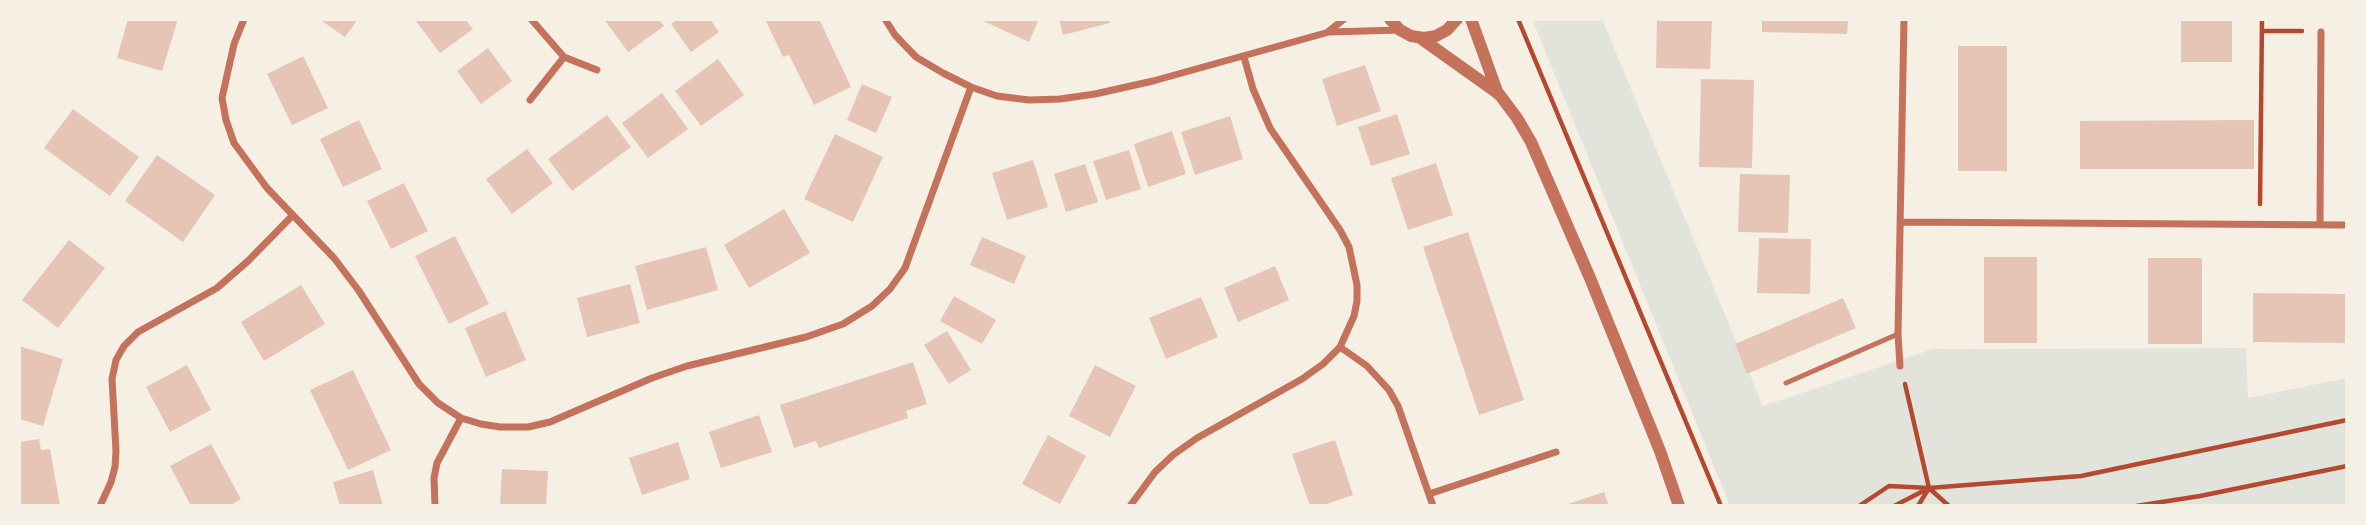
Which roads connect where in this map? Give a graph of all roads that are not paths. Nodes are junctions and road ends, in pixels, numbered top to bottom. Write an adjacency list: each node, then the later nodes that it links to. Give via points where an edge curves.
1 (244, 19): 19 (street, via 226,75 222,98 226,120 250,167)
2 (531, 19): 13 (street)
3 (885, 19): 16 (street, via 916,57)
4 (1344, 19): 10 (street)
5 (1390, 19): 9 (street)
6 (1457, 19): 12 (street, via 1436,36)
7 (1471, 19): 17 (street)
8 (1904, 19): 20 (street)
9 (1400, 30): 10 (street); 12 (street)
10 (1329, 32): 14 (street)
11 (2321, 32): 21 (street)
12 (1419, 37): 17 (street)
13 (564, 57): 15 (street); 18 (street)
14 (1244, 57): 16 (street, via 1153,82 1060,99 997,96); 24 (street, via 1270,128 1349,247 1357,301)
15 (597, 70)
16 (971, 87): 27 (street, via 905,268 872,306 844,324 687,366 550,422 500,427)
17 (1499, 94): 34 (street, via 1531,142)
18 (530, 100)
19 (293, 215): 27 (street, via 359,291 419,384); 30 (street, via 217,288 138,332 124,346 112,379 115,467)
20 (1900, 222): 21 (street); 23 (street)
21 (2320, 225): 22 (street)
22 (2347, 225)
23 (1898, 334): 25 (street); 26 (lane)
24 (1340, 347): 29 (street, via 1367,366 1389,390); 32 (street, via 1324,365 1172,456)
25 (1900, 366)
26 (1786, 383)
27 (461, 418): 31 (street, via 438,463)
28 (1556, 452): 29 (street)
29 (1429, 494): 33 (street)
30 (100, 506)
31 (435, 506)
32 (1130, 506)
33 (1433, 506)
34 (1679, 506)

